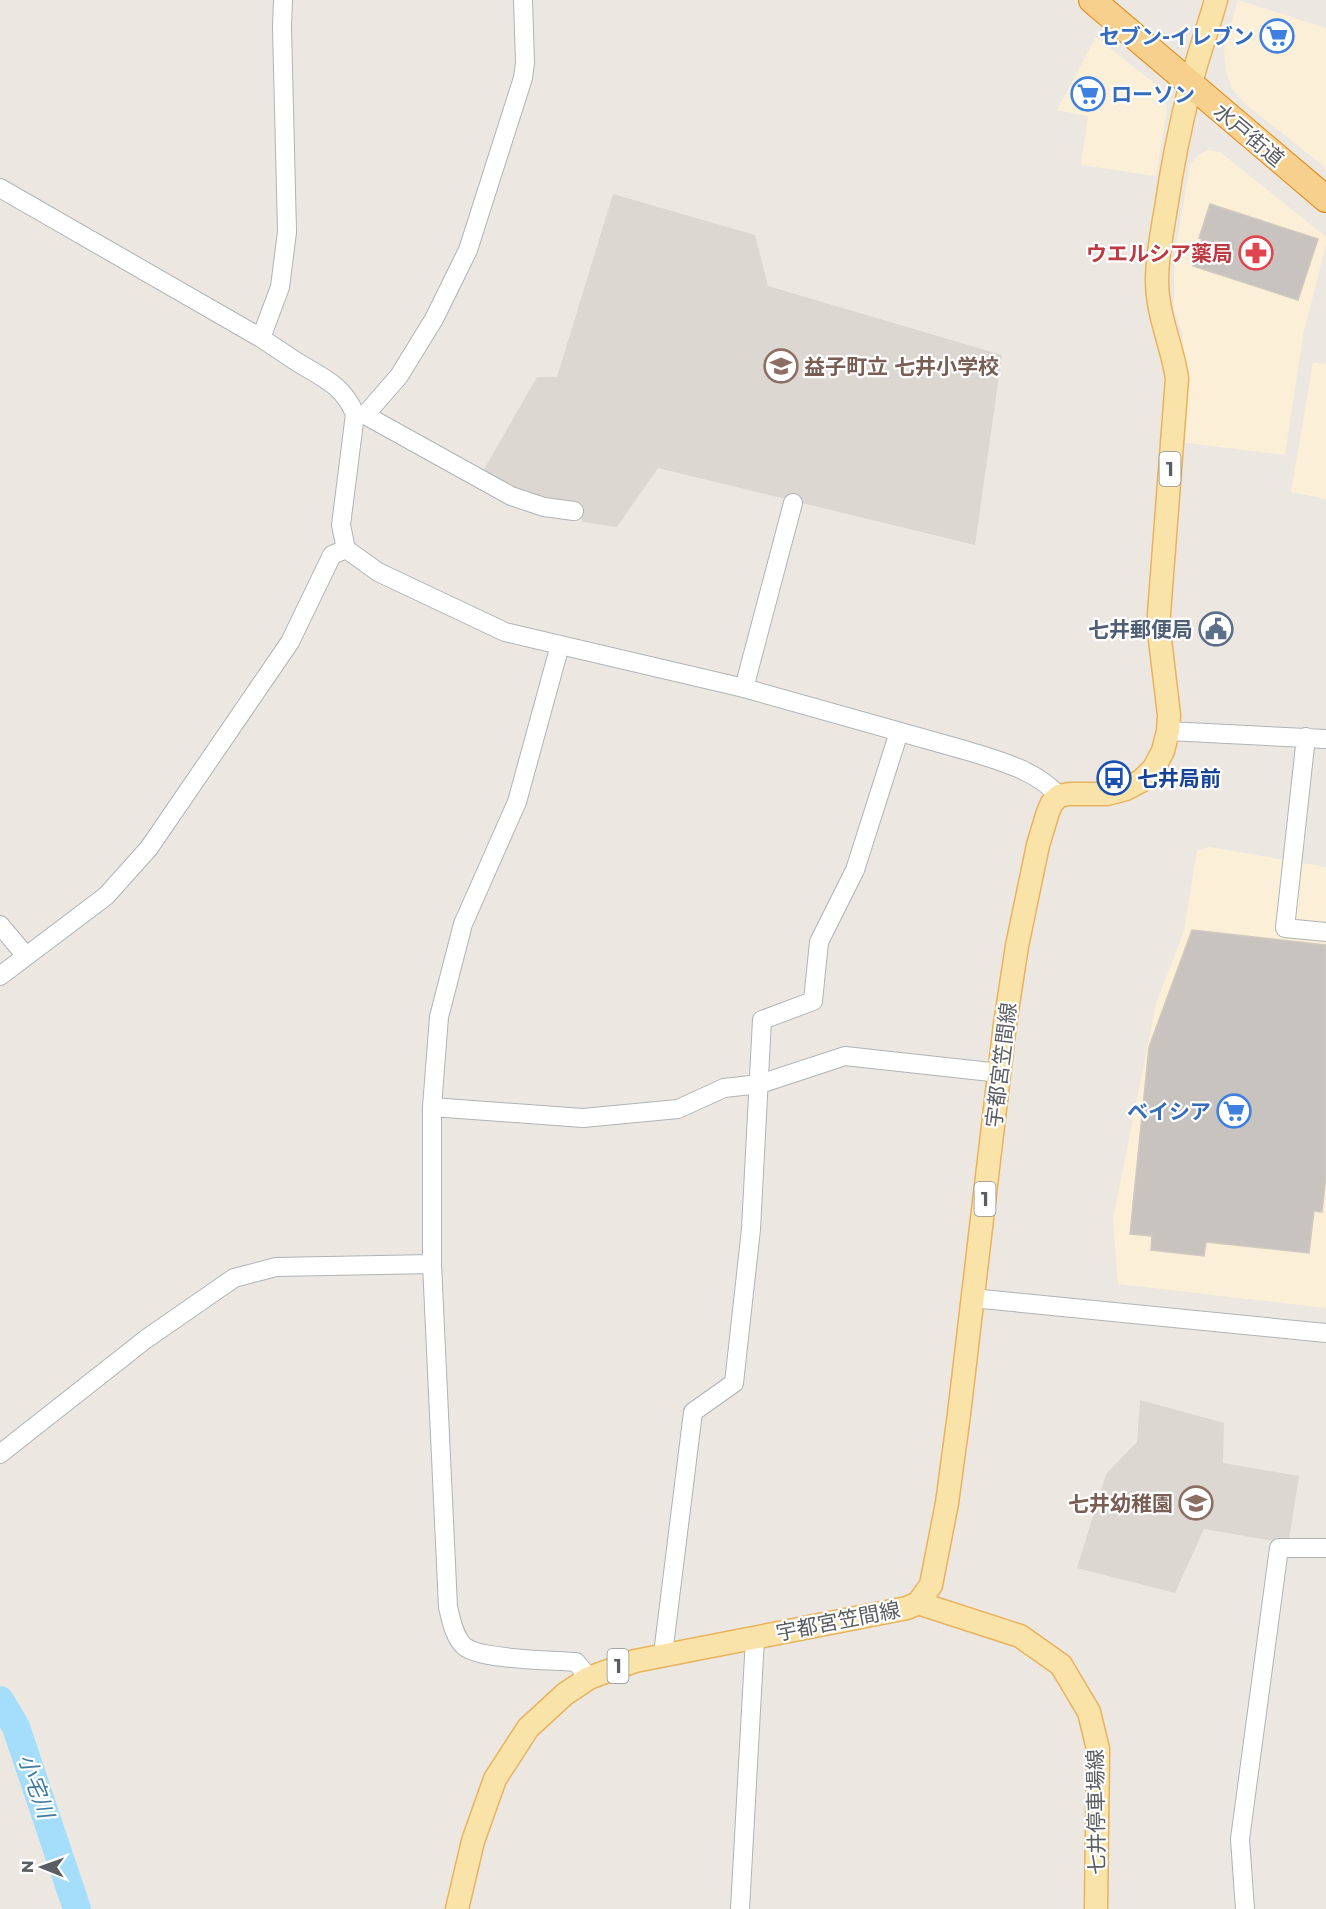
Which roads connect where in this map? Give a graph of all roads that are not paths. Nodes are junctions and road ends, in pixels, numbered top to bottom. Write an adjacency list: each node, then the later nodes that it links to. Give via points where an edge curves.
1 (283, 0): 8 (street, via 287,232 280,287)
2 (523, 0): 9 (street, via 523,78 468,250 434,319 399,376)
3 (1092, 0): 5 (highway, 水戸街道)
4 (1216, 0): 5 (main road, 1)
5 (1190, 86): 7 (highway, 水戸街道); 15 (main road, 1, via 1173,164 1157,280 1159,307 1177,378 1159,614)
6 (0, 188): 8 (street)
7 (1326, 200)
8 (261, 338): 9 (street, via 333,382)
9 (360, 415): 11 (street, via 511,496 544,507); 12 (street, via 341,525)
10 (793, 503): 14 (street)
11 (574, 511)
12 (346, 549): 13 (street, via 378,572 505,632); 22 (street, via 332,555 290,642 149,848 106,896)
13 (560, 645): 14 (street); 26 (street, via 517,802 463,924 439,1017)
14 (744, 688): 16 (street)
15 (1168, 731): 17 (street); 19 (main road, 1, via 1154,768 1141,781 1107,794)
16 (899, 732): 19 (street, via 998,760 1037,778); 25 (street, via 855,870 819,942 813,1001 762,1020)
17 (1306, 737): 18 (street); 21 (street, via 1285,928)
18 (1326, 739)
19 (1059, 796): 24 (main road, 宇都宮笠間線 / 1, via 1048,812 1033,867 1017,946)
20 (0, 925): 22 (street)
21 (1326, 932)
22 (26, 956): 23 (street)
23 (0, 976)
24 (1000, 1073): 25 (street, via 845,1056); 28 (main road, 宇都宮笠間線 / 1)
25 (760, 1084): 26 (street, via 724,1088 678,1109 583,1118); 34 (street, via 751,1229 734,1383 693,1412)
26 (432, 1107): 27 (street)
27 (432, 1264): 30 (street, via 276,1267 234,1278 146,1339); 35 (street, via 448,1607 454,1630 464,1647 485,1655 576,1662)
28 (972, 1298): 29 (street); 32 (main road, 宇都宮笠間線 / 1, via 947,1503 931,1584)
29 (1326, 1333)
30 (0, 1454)
31 (1326, 1548): 39 (street, via 1279,1548 1240,1839)
32 (918, 1603): 33 (main road, 宇都宮笠間線 / 1, via 891,1612); 38 (main road, 七井停車場線, via 1020,1636 1061,1665 1089,1712 1098,1749)
33 (755, 1638): 34 (main road, 宇都宮笠間線 / 1); 37 (street)
34 (663, 1654): 35 (main road, 宇都宮笠間線 / 1)
35 (590, 1678): 36 (main road, 宇都宮笠間線 / 1, via 559,1699 528,1728 495,1779 473,1841)
36 (457, 1909)
37 (740, 1909)
38 (1096, 1909)
39 (1245, 1909)

